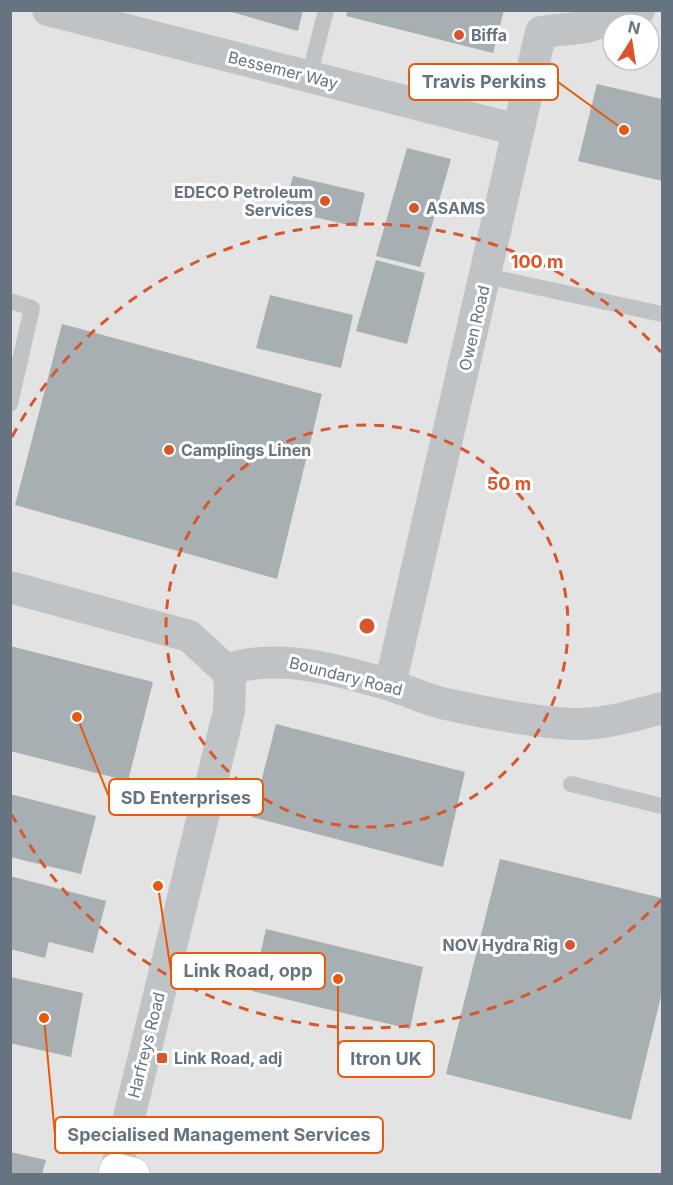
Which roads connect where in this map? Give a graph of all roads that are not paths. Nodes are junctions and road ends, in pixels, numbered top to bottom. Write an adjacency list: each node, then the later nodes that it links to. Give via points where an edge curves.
1 (48, 10): 4 (street, Bessemer Way)
2 (326, 10): 4 (lane)
3 (639, 10): 5 (street, Owen Road, via 586,27 542,32)
4 (309, 76): 5 (street, Bessemer Way)
5 (518, 130): 6 (street, Owen Road)
6 (486, 276): 8 (lane); 12 (street, Owen Road)
7 (10, 301): 9 (lane, via 32,308)
8 (663, 314)
9 (10, 404)
10 (10, 587): 11 (street, via 189,636)
11 (226, 670): 12 (street, Boundary Road, via 248,662 284,660); 16 (street, Harfreys Road, via 230,681 229,711)
12 (390, 685): 13 (street, Boundary Road, via 444,704 582,724 623,719)
13 (663, 708)
14 (571, 784): 15 (lane)
15 (663, 806)
16 (121, 1173)

